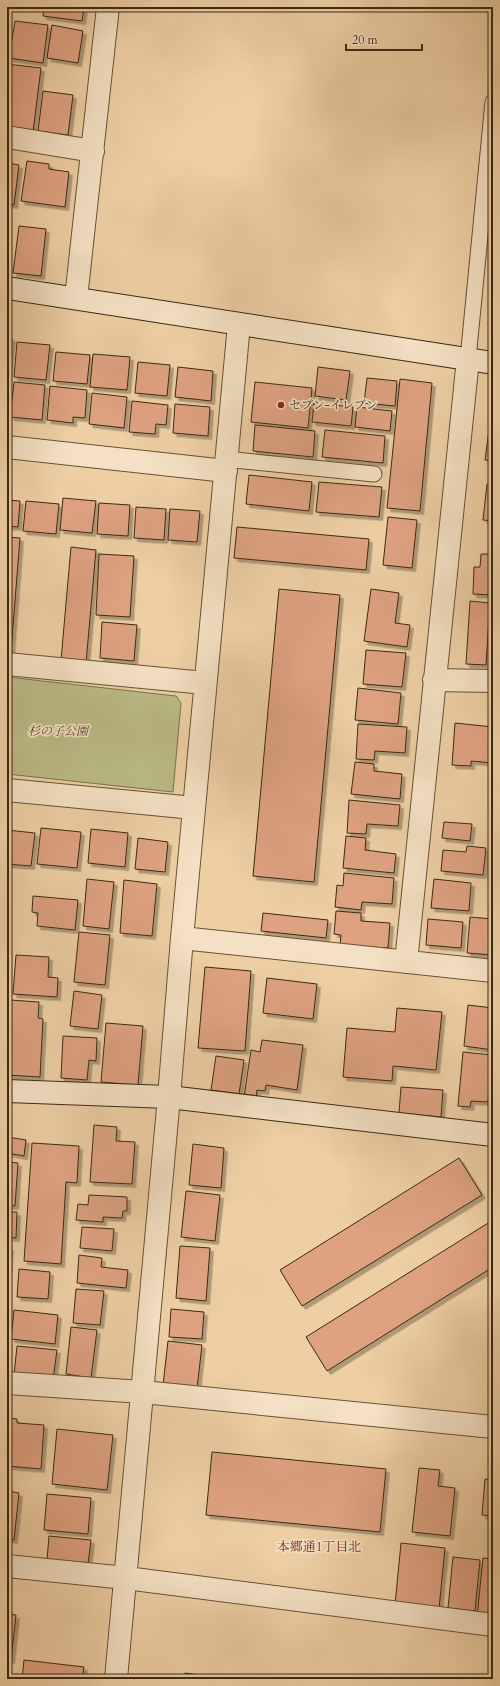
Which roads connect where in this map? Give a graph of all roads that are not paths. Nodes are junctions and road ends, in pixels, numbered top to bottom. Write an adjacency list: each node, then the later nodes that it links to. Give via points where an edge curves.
1 (108, 7): 4 (street)
2 (493, 102): 8 (lane)
3 (7, 137): 4 (street)
4 (93, 151): 6 (street)
5 (7, 288): 6 (street)
6 (76, 298): 7 (street)
7 (239, 324): 8 (street); 11 (street)
8 (468, 358): 9 (street); 14 (street)
9 (493, 363)
10 (7, 447): 11 (street)
11 (226, 465): 12 (lane); 16 (street)
12 (374, 474)
13 (7, 664): 16 (street)
14 (434, 680): 15 (street); 20 (street)
15 (493, 681)
16 (205, 683): 18 (street)
17 (7, 790): 18 (street)
18 (194, 808): 19 (street)
19 (182, 938): 20 (street); 23 (street)
20 (406, 962): 21 (street)
21 (493, 971)
22 (7, 1091): 23 (street)
23 (169, 1097): 24 (street); 26 (street)
24 (493, 1135)
25 (7, 1383): 26 (street)
26 (143, 1392): 27 (street); 29 (street)
27 (493, 1427)
28 (7, 1566): 29 (street)
29 (126, 1578): 30 (street); 31 (street)
30 (493, 1625)
31 (116, 1679)

